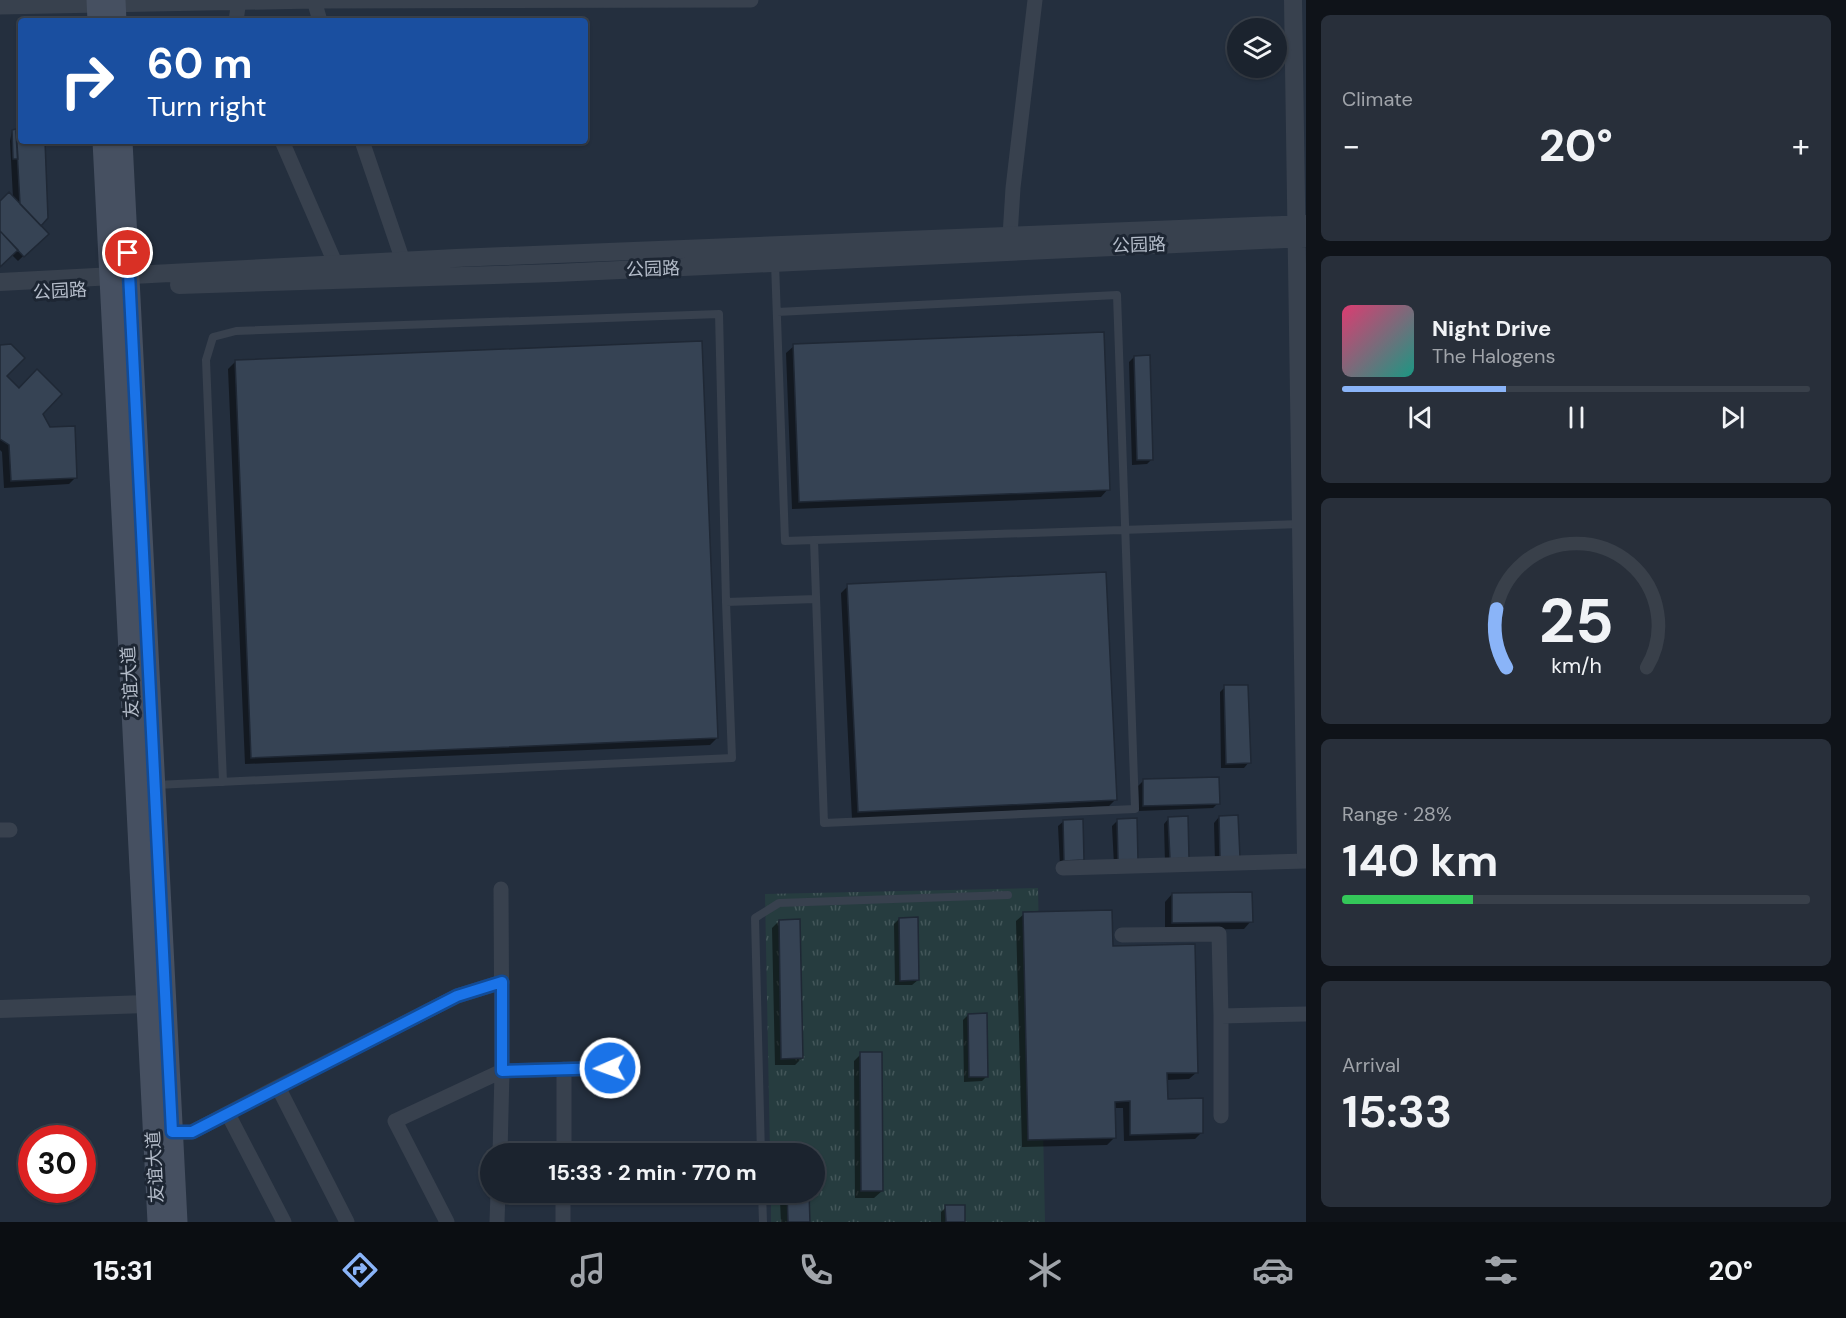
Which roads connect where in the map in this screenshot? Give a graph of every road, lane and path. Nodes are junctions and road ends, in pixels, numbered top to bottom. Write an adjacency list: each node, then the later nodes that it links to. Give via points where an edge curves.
1 (751, 0): 5 (street)
2 (1035, 0): 15 (street)
3 (1293, 0): 14 (street)
4 (239, 1): 5 (street); 7 (street); 8 (street)
5 (314, 1): 9 (street)
6 (0, 7): 7 (street)
7 (106, 9)
8 (236, 18)
9 (319, 18)
10 (104, 144): 20 (main road, 友谊大道)
11 (122, 144): 20 (main road, 友谊大道)
12 (283, 144): 18 (street)
13 (363, 144): 16 (street)
14 (1301, 231): 15 (street); 17 (street, 公园路); 23 (street)
15 (1010, 236): 16 (street)
16 (403, 261): 18 (street)
17 (775, 263): 20 (street, 公园路, via 556,273); 22 (lane)
18 (336, 265): 20 (street)
19 (0, 282): 20 (street)
20 (120, 282): 21 (street, 公园路); 29 (main road, 友谊大道); 37 (main road, 友谊大道)
21 (0, 294)
22 (777, 312): 24 (lane, via 1117,295); 25 (lane, via 785,541)
23 (1304, 524): 24 (lane); 30 (street)
24 (1126, 530): 25 (lane); 26 (lane, via 1135,809 824,823)
25 (814, 540): 26 (lane)
26 (816, 599): 27 (lane)
27 (726, 602): 28 (lane, via 732,758); 28 (lane, via 719,314 236,331 213,337 207,360)
28 (223, 782): 29 (lane)
29 (154, 785): 47 (main road, 友谊大道)
30 (1306, 856)
31 (1306, 861): 32 (street)
32 (1063, 868)
33 (501, 889): 36 (street)
34 (1008, 895): 50 (lane, via 779,903 755,918)
35 (1122, 935): 40 (street, via 1220,934)
36 (502, 982): 43 (street); 44 (street, via 457,996)
37 (146, 1004): 38 (street); 54 (main road, 友谊大道)
38 (0, 1009)
39 (1306, 1014): 40 (street)
40 (1221, 1016): 46 (street)
41 (610, 1068): 42 (street)
42 (564, 1069): 43 (street); 49 (street)
43 (502, 1071): 48 (street); 58 (street, via 395,1121)
44 (278, 1087): 45 (street); 57 (street)
45 (228, 1114): 47 (street, via 192,1132); 56 (street)
46 (1221, 1116)
47 (172, 1132): 55 (main road, 友谊大道)
48 (500, 1143)
49 (564, 1143)
50 (761, 1143)
51 (498, 1203): 59 (street)
52 (563, 1203): 60 (street)
53 (762, 1203): 61 (lane)
54 (158, 1222)
55 (177, 1222)
56 (284, 1222)
57 (347, 1222)
58 (447, 1222)
59 (497, 1222)
60 (563, 1222)
61 (763, 1222)

